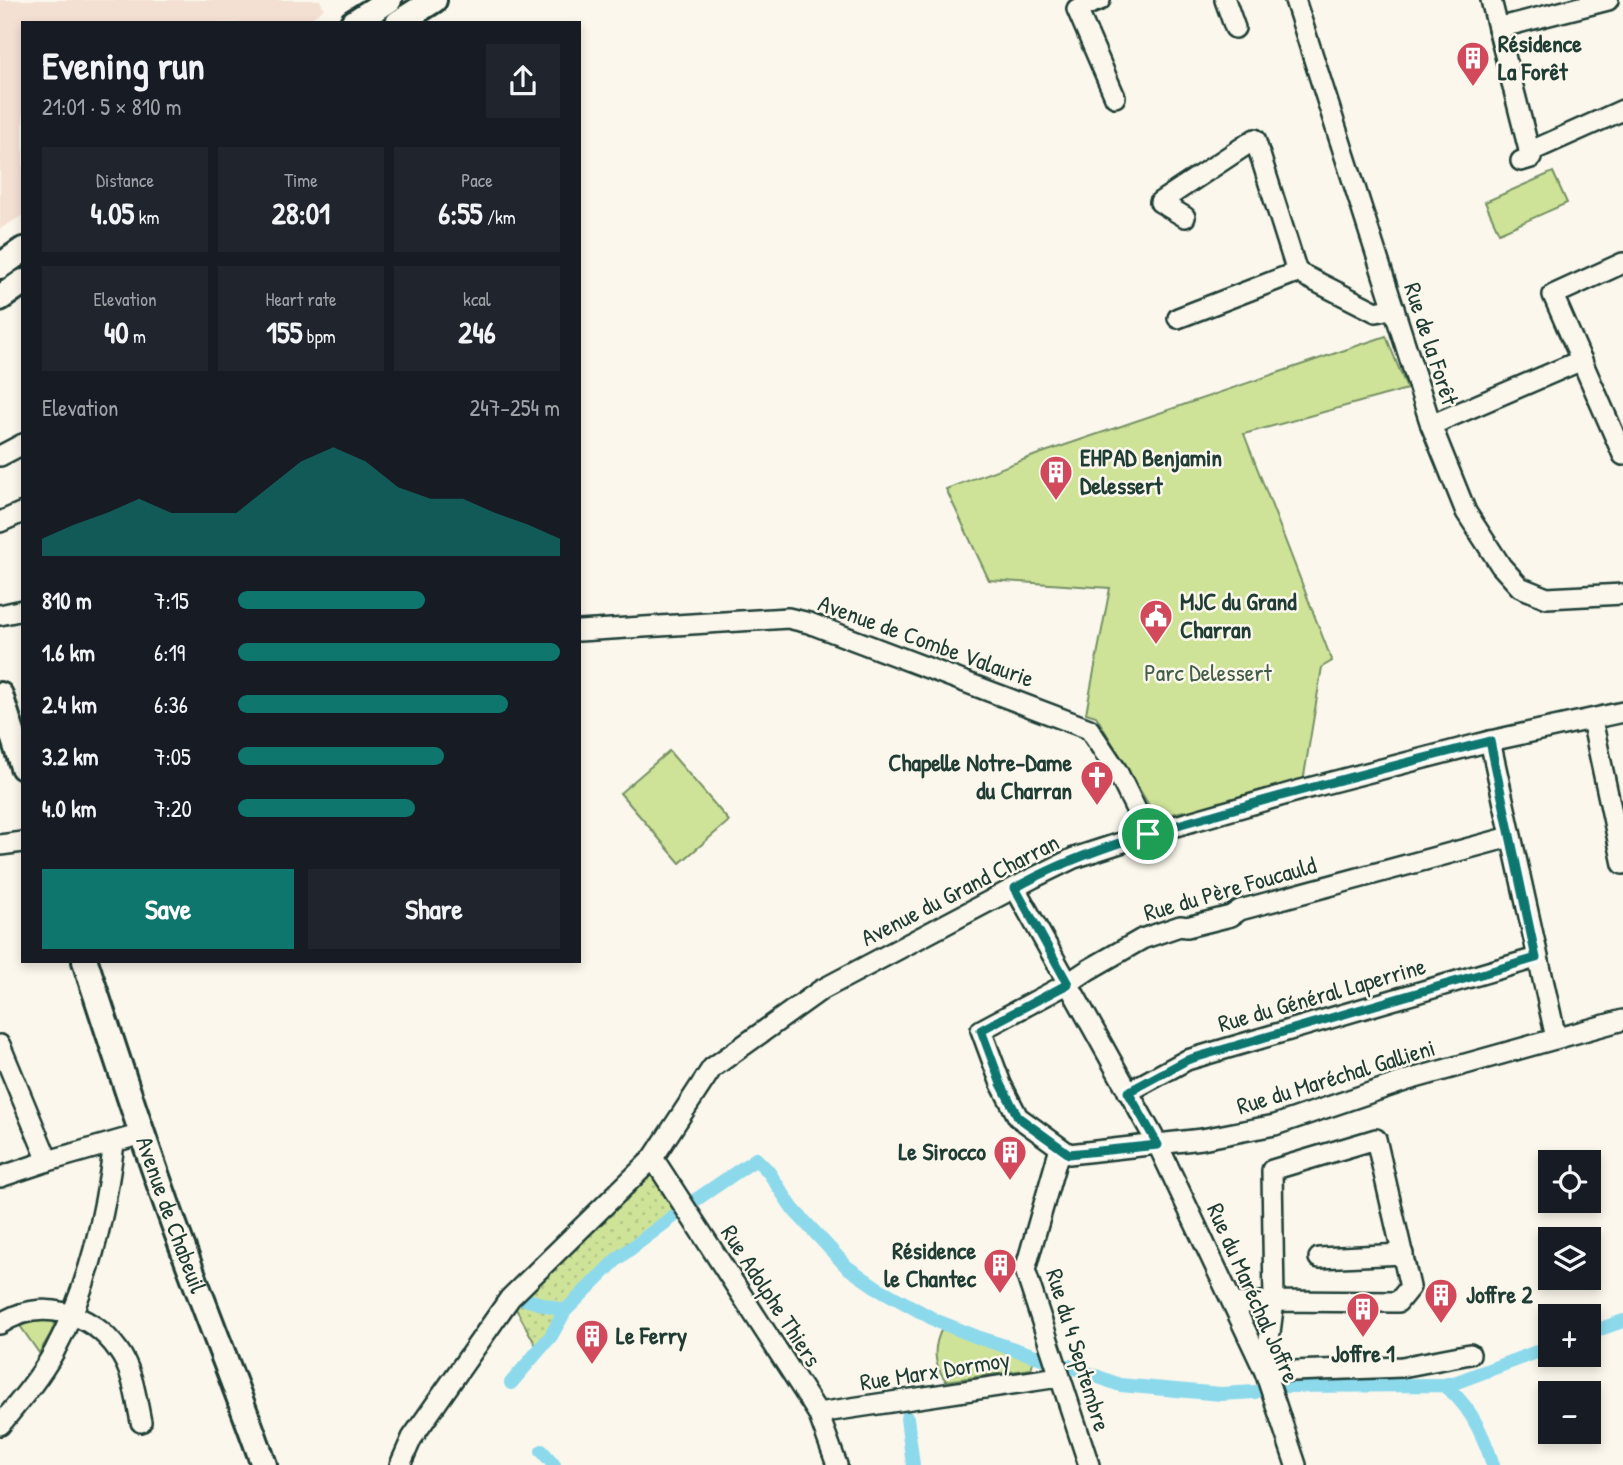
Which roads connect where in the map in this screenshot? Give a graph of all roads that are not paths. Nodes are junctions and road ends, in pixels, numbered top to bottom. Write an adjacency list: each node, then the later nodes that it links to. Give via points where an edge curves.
1 (389, 0): 8 (main road)
2 (434, 0): 9 (main road)
3 (1100, 0): 12 (street, via 1077,9)
4 (1225, 0): 10 (street)
5 (1295, 0): 21 (street, Rue de la Forêt)
6 (1491, 0): 11 (street)
7 (1608, 0): 11 (street)
8 (357, 21)
9 (401, 21)
10 (1235, 28)
11 (1498, 28): 13 (street, via 1525,156)
12 (1115, 97)
13 (1623, 110)
14 (1185, 217): 18 (street, via 1160,202 1255,139)
15 (21, 251): 17 (main road)
16 (1623, 262): 23 (street, via 1553,295)
17 (0, 267)
18 (1297, 272): 21 (street, via 1376,312); 22 (street)
19 (21, 283): 20 (main road)
20 (0, 298)
21 (1394, 308): 24 (street, Rue de la Forêt)
22 (1178, 318)
23 (1582, 360): 24 (street); 26 (street)
24 (1431, 425): 30 (street, Rue de la Forêt, via 1466,512 1520,587 1547,598)
25 (21, 445): 27 (street)
26 (1623, 455)
27 (0, 456)
28 (21, 514): 29 (street)
29 (0, 522)
30 (1623, 594)
31 (21, 610): 32 (street)
32 (0, 615)
33 (581, 631): 39 (street, Avenue de Combe Valaurie, via 788,618 809,623 1089,729 1117,771)
34 (0, 695): 38 (main road)
35 (1623, 712): 36 (street, Avenue du Grand Charran)
36 (1592, 720): 37 (street, Avenue du Grand Charran); 43 (street)
37 (1490, 741): 39 (street, Avenue du Grand Charran); 40 (street)
38 (21, 761)
39 (1148, 834): 44 (street, Avenue du Grand Charran, via 1074,859)
40 (1510, 837): 45 (street); 47 (street, Rue du Père Foucauld, via 1240,909 1231,916 1180,926 1142,939)
41 (21, 842): 42 (street)
42 (0, 845)
43 (1623, 864)
44 (1015, 888): 47 (street, Rue du Maréchal Joffre); 56 (street, Avenue du Grand Charran, via 821,989 712,1068)
45 (1536, 958): 49 (street); 51 (street, Rue du Général Laperrine, via 1187,1060)
46 (86, 963): 52 (main road, Avenue de Chabeuil)
47 (1068, 984): 51 (street, Rue du Maréchal Joffre); 55 (street, Rue du Père Foucauld, via 981,1030 1018,1117)
48 (1622, 1020): 49 (street, Rue du Maréchal Gallieni)
49 (1556, 1038): 54 (street, Rue du Maréchal Gallieni, via 1408,1080 1275,1125)
50 (0, 1045): 57 (street)
51 (1128, 1092): 54 (street, Rue du Maréchal Joffre)
52 (142, 1134): 53 (street); 71 (main road, Avenue de Chabeuil)
53 (114, 1143): 57 (street); 63 (street, via 105,1211)
54 (1158, 1145): 55 (street, Rue du Maréchal Gallieni, via 1069,1154); 62 (street, Rue du Maréchal Joffre)
55 (1060, 1148): 67 (street, Rue du 4 Septembre, via 1025,1270)
56 (653, 1158): 68 (street, Rue Adolphe Thiers); 72 (street, Avenue du Grand Charran, via 510,1298 412,1438)
57 (48, 1161): 58 (street)
58 (0, 1177)
59 (1403, 1254): 60 (street); 61 (street, via 1410,1287 1398,1302); 61 (street, via 1376,1139 1272,1170)
60 (1319, 1258)
61 (1274, 1301): 62 (street); 66 (street)
62 (1234, 1304): 66 (street, Rue du Maréchal Joffre)
63 (72, 1314): 64 (street, via 39,1309); 69 (street, via 98,1328 119,1351); 70 (street, via 53,1354)
64 (0, 1324)
65 (1470, 1354): 66 (street, via 1402,1367)
66 (1265, 1373): 75 (street, Rue du Maréchal Joffre)
67 (1059, 1377): 68 (street, Rue Marx Dormoy); 74 (street, Rue du 4 Septembre)
68 (818, 1413): 73 (street, Rue Adolphe Thiers)
69 (141, 1422)
70 (0, 1425)
71 (261, 1458)
72 (400, 1465)
73 (837, 1465)
74 (1089, 1465)
75 (1296, 1465)

